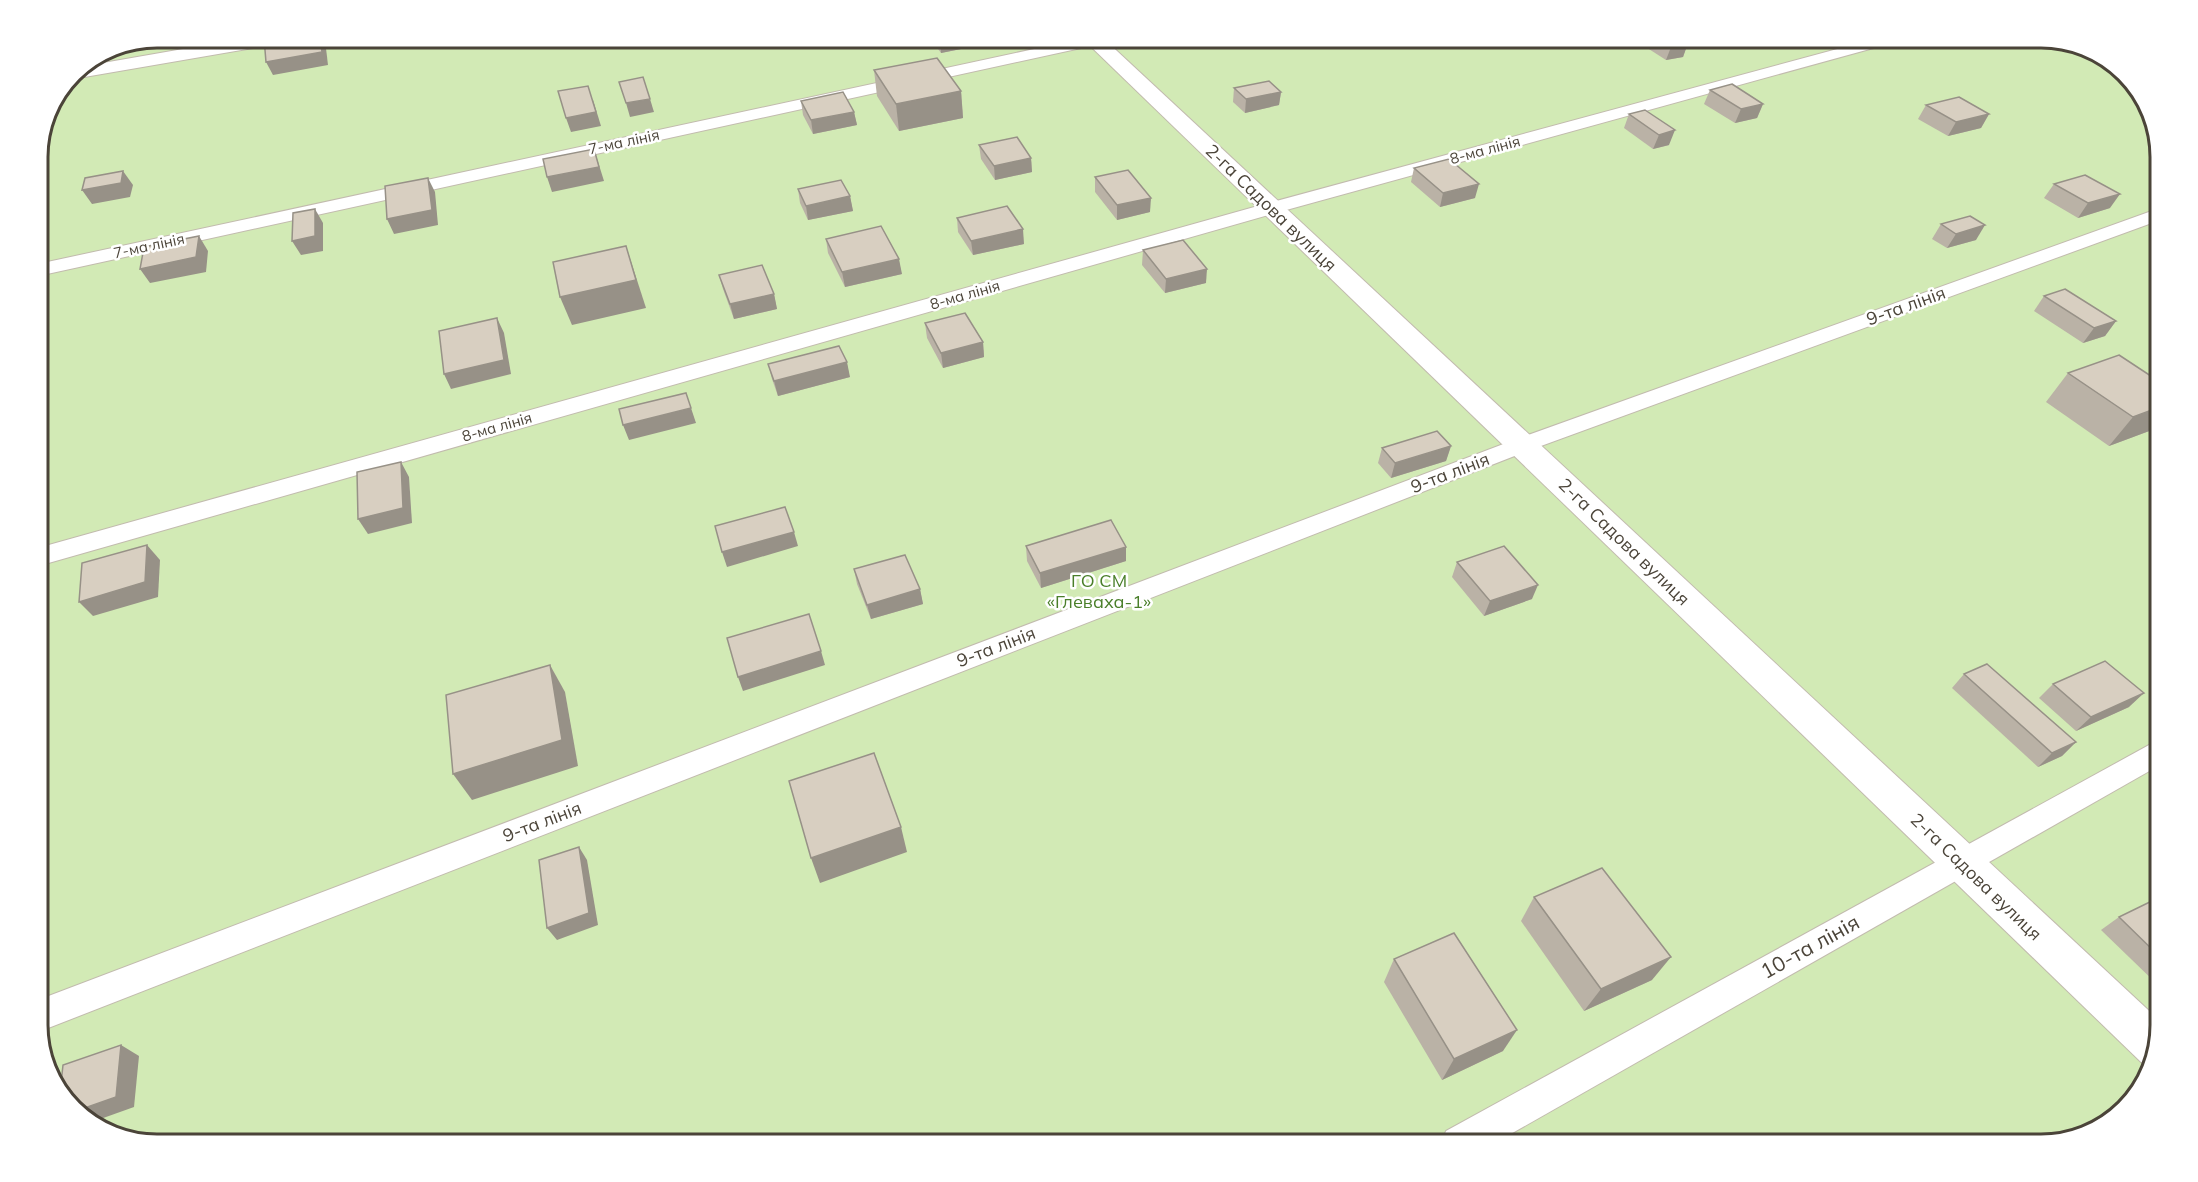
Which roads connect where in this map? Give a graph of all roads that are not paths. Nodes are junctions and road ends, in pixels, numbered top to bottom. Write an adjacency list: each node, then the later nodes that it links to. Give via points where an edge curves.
1 (222, 48): 5 (street)
2 (1051, 48): 8 (lane, 7-ма лінія)
3 (1107, 48): 6 (street, 2-га Садова вулиця)
4 (1857, 48): 6 (lane, 8-ма лінія)
5 (88, 72)
6 (1272, 208): 9 (street, 2-га Садова вулиця); 10 (lane, 8-ма лінія)
7 (2150, 218): 9 (lane, 9-та лінія)
8 (48, 268)
9 (1522, 445): 12 (street, 2-га Садова вулиця); 13 (lane, 9-та лінія)
10 (48, 554)
11 (2150, 757): 12 (lane, 10-та лінія)
12 (1961, 862): 14 (street, 2-га Садова вулиця); 15 (lane, 10-та лінія)
13 (48, 1012)
14 (2149, 1040)
15 (1477, 1134)

